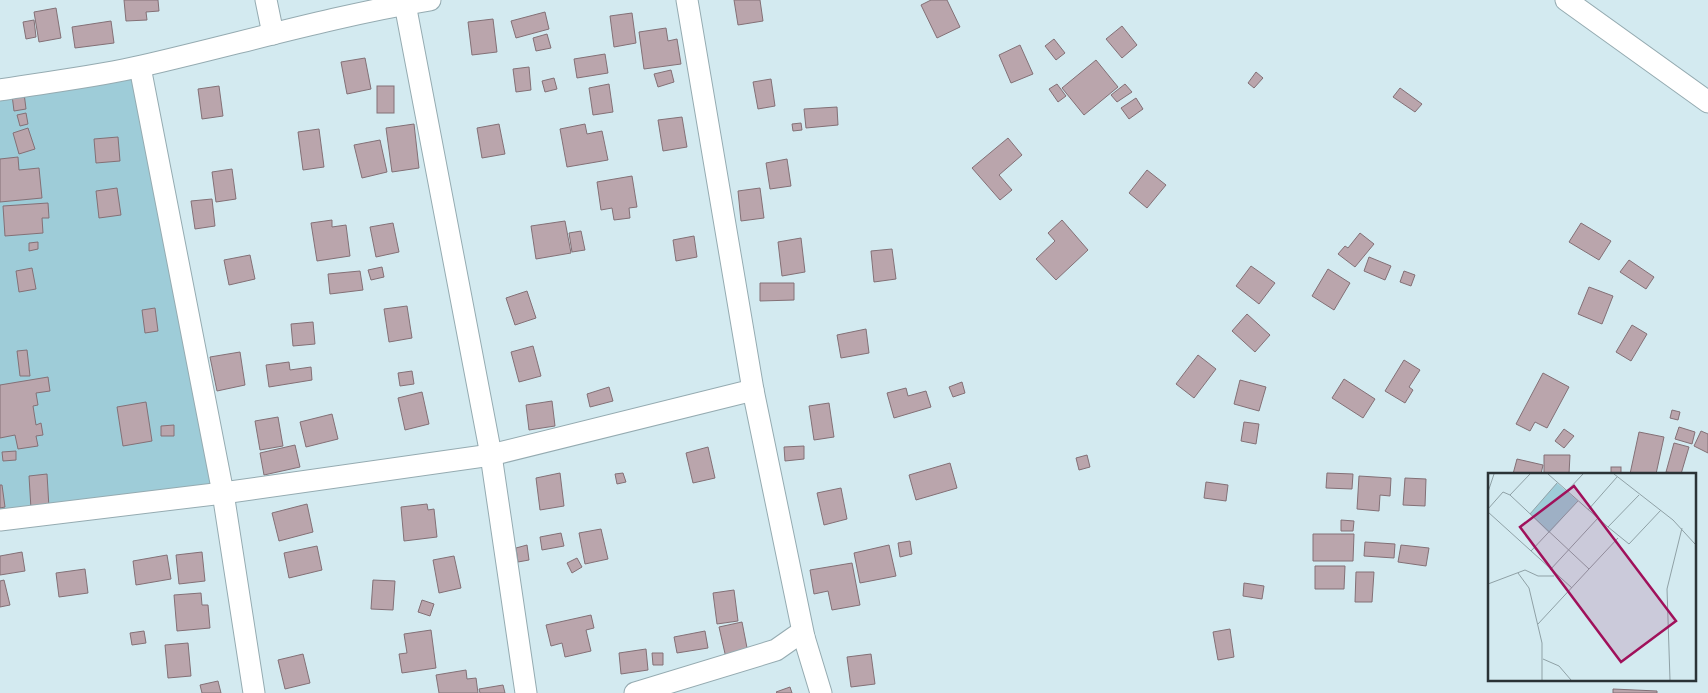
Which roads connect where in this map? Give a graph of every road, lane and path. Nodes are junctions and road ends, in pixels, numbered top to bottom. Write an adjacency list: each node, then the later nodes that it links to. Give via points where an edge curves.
1 (266, 0): 6 (street)
2 (430, 0): 5 (street)
3 (687, 0): 10 (street)
4 (1566, 0): 9 (street)
5 (405, 4): 6 (street); 11 (street)
6 (272, 34): 7 (street)
7 (140, 66): 8 (street); 12 (street)
8 (0, 90)
9 (1708, 102)
10 (753, 390): 11 (street); 14 (street)
11 (492, 455): 12 (street); 16 (street)
12 (223, 492): 13 (street); 15 (street)
13 (0, 520)
14 (804, 637): 17 (street, via 796,636 776,650); 18 (street)
15 (254, 693)
16 (526, 693)
17 (635, 693)
18 (821, 693)

